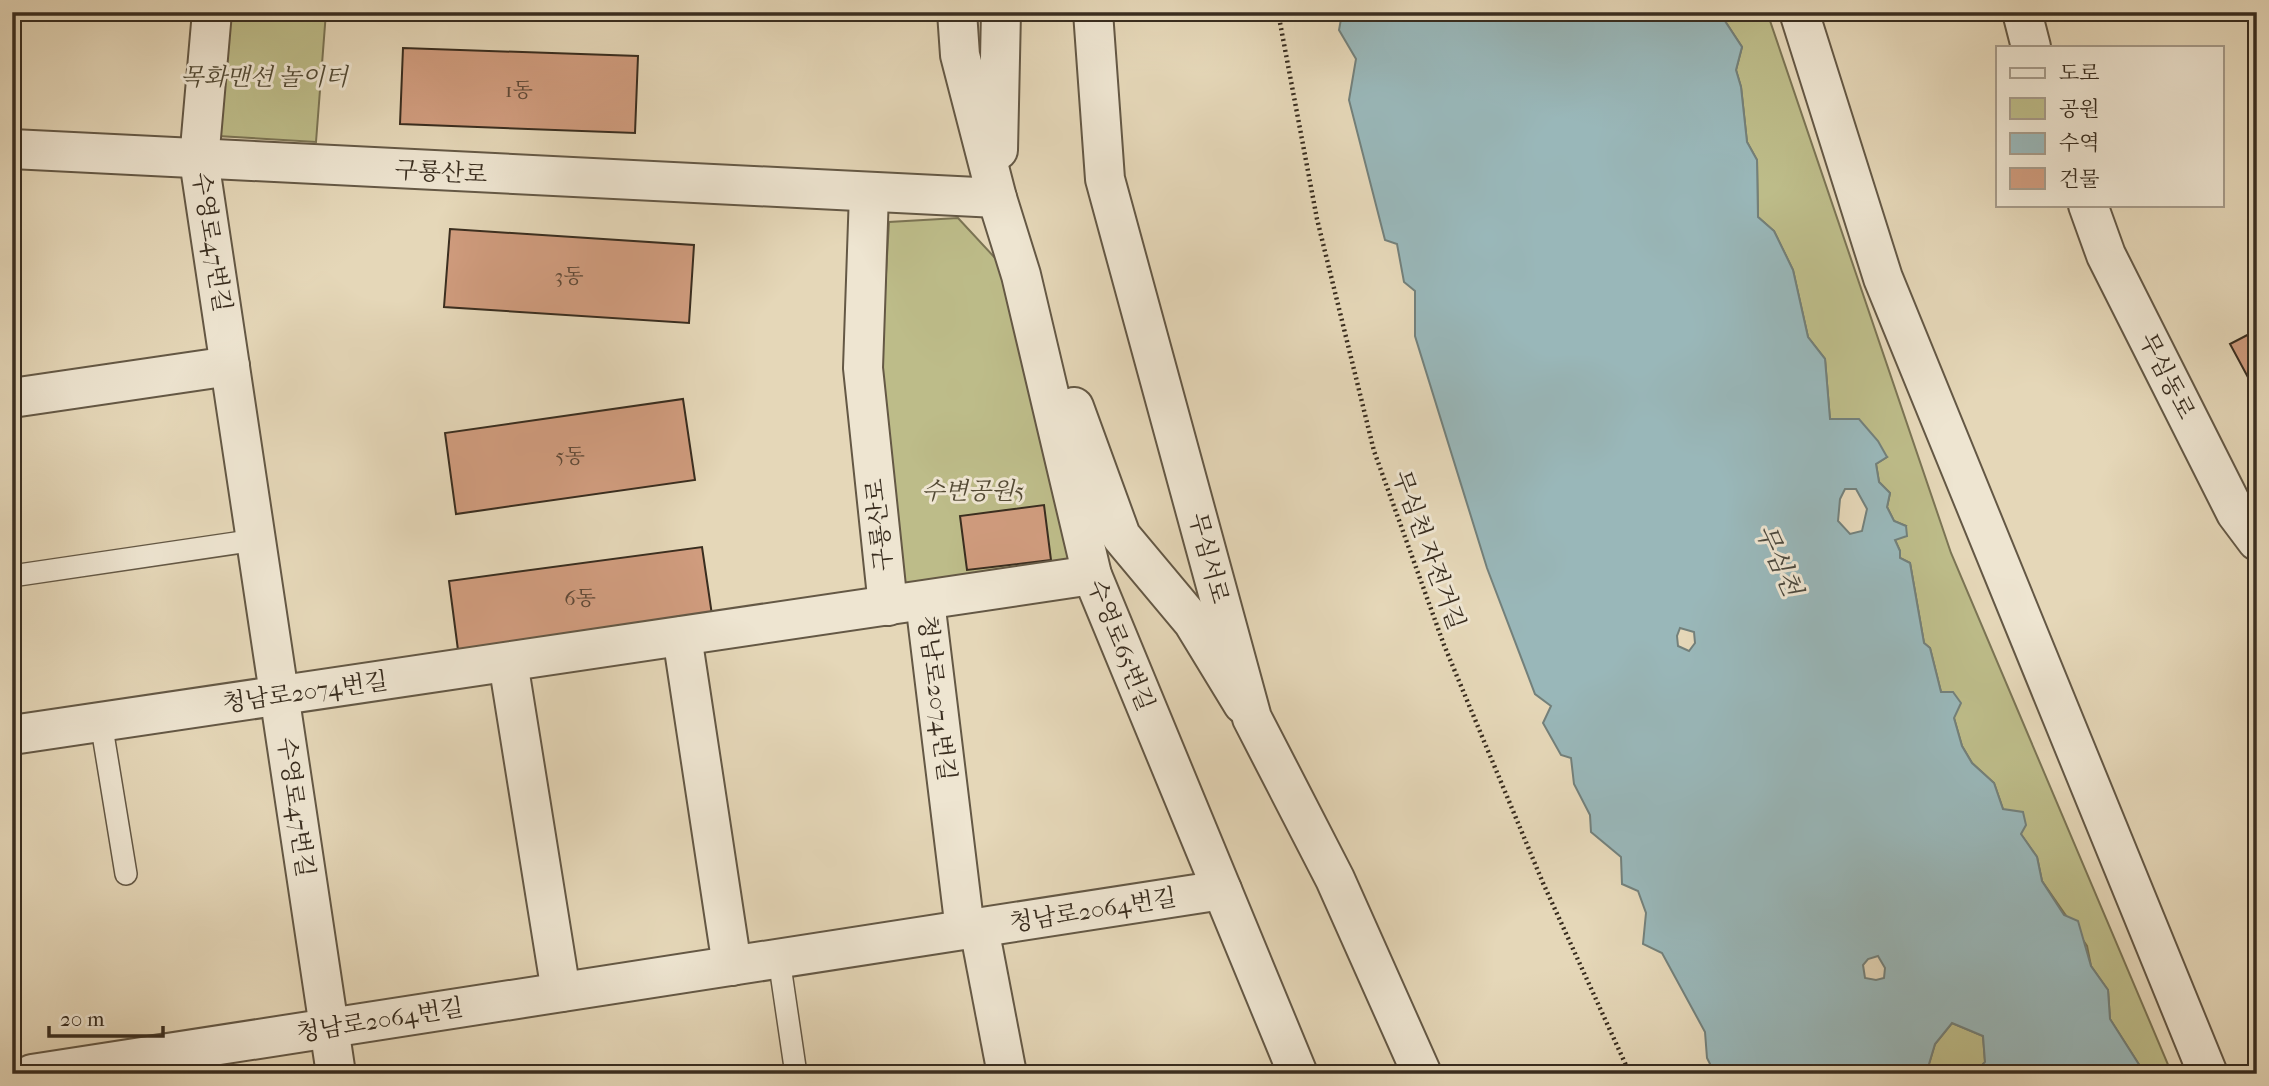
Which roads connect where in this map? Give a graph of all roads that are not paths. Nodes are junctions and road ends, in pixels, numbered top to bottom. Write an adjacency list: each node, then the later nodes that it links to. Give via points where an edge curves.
1 (212, 12): 9 (street, 수영로47번길)
2 (957, 12): 11 (street, via 960,55)
3 (1000, 12): 11 (street)
4 (1093, 12): 24 (street, 무심서로, via 1105,179)
5 (1799, 12): 40 (street, via 1882,278)
6 (2022, 12): 7 (street)
7 (2031, 46)
8 (12, 149): 9 (street, 구룡산로)
9 (199, 160): 10 (street, 구룡산로); 13 (street, 수영로47번길)
10 (869, 192): 11 (street, 구룡산로); 20 (street, 구룡산로, via 863,368)
11 (997, 198): 17 (street, 수영로65번길, via 1021,275); 24 (street, via 1121,536 1193,622)
12 (2088, 206): 16 (street, 무심동로, via 2106,255 2236,513)
13 (230, 366): 14 (street); 15 (street, 수영로47번길)
14 (12, 398)
15 (256, 540): 18 (lane); 23 (street, 수영로47번길)
16 (2257, 541)
17 (1092, 575): 19 (street, 청남로2074번길); 28 (street, 수영로65번길)
18 (12, 576)
19 (925, 601): 20 (street, 청남로2074번길); 29 (street, 청남로2074번길, via 948,794)
20 (888, 606): 21 (street, 청남로2074번길)
21 (682, 636): 22 (street, 청남로2074번길); 31 (street)
22 (508, 662): 23 (street, 청남로2074번길); 32 (street)
23 (280, 696): 25 (street, 청남로2074번길); 33 (street, 수영로47번길)
24 (1252, 718): 39 (street, 무심서로, via 1335,879)
25 (101, 722): 26 (street, 청남로2074번길); 27 (lane)
26 (12, 735)
27 (126, 874)
28 (1222, 890): 29 (street, 청남로2064번길); 38 (street, 수영로65번길)
29 (972, 929): 30 (street, 청남로2064번길); 37 (street)
30 (779, 959): 31 (street, 청남로2064번길); 36 (lane)
31 (732, 966): 32 (street, 청남로2064번길)
32 (561, 992): 33 (street, 청남로2064번길)
33 (329, 1028): 34 (street, 청남로2064번길); 35 (street, 수영로47번길)
34 (32, 1074)
35 (336, 1074)
36 (796, 1074)
37 (1007, 1074)
38 (1298, 1074)
39 (1422, 1074)
40 (2208, 1074)

